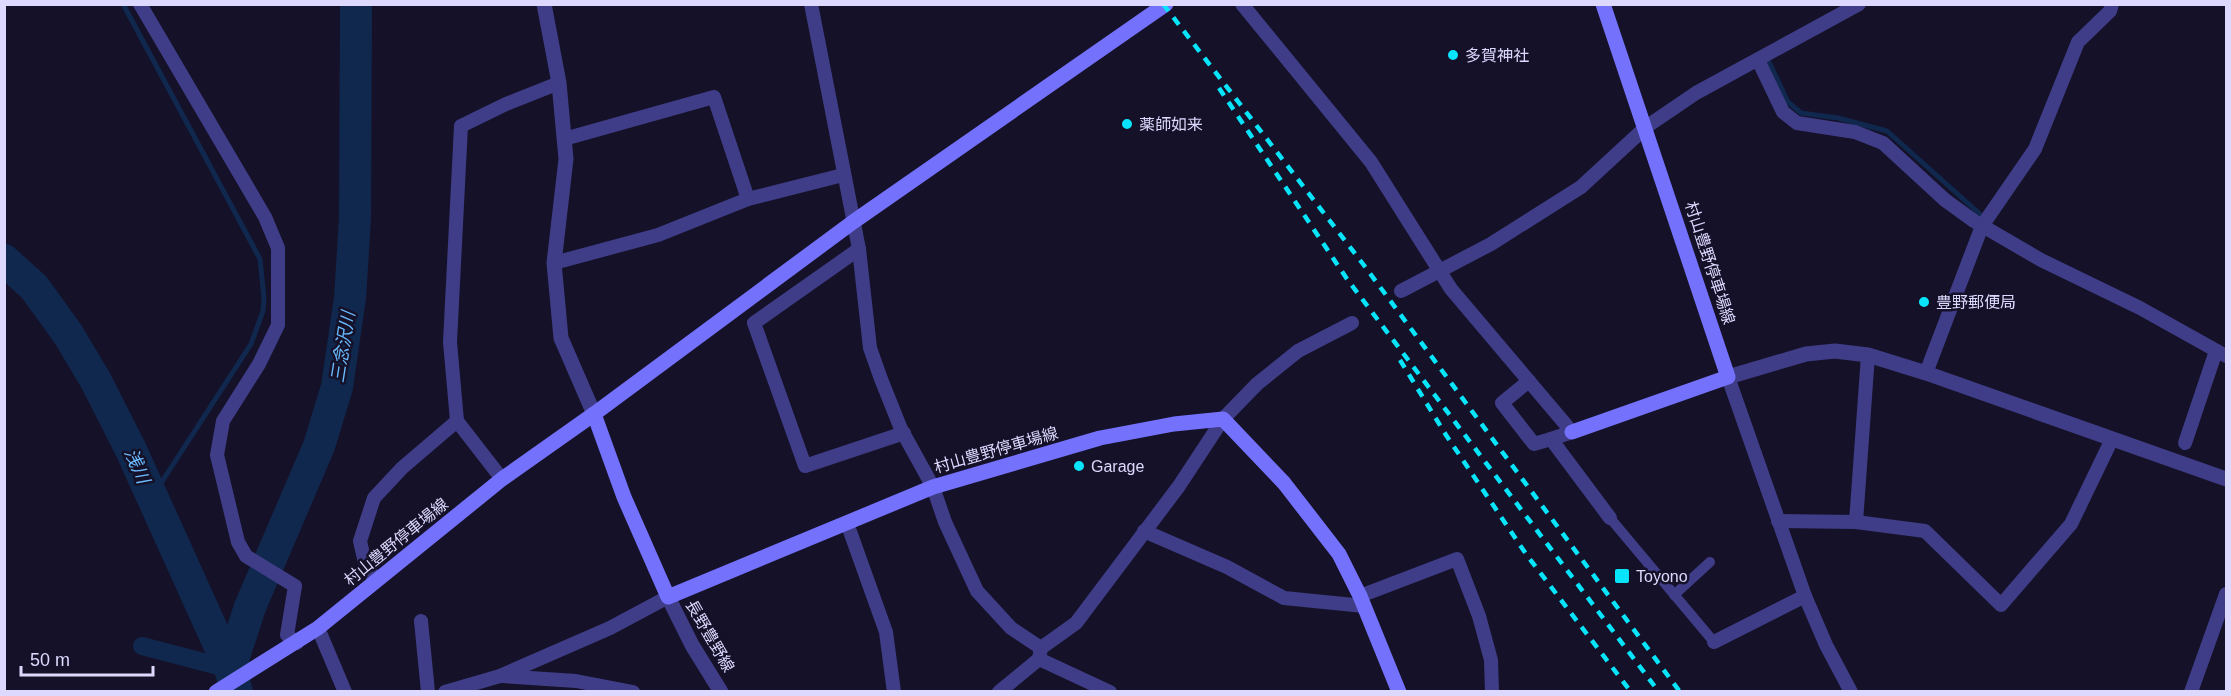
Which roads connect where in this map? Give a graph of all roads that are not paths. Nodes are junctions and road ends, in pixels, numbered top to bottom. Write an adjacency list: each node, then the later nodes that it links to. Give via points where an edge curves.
1 (140, 4): 53 (street, via 265,217 278,248 278,325 259,364 223,420 217,455 238,542 246,556 295,586 286,635)
2 (544, 4): 10 (street)
3 (811, 4): 13 (street)
4 (1166, 4): 15 (main road, 村山豊野停車場線)
5 (1242, 4): 19 (street, via 1371,162)
6 (1603, 4): 11 (main road, 村山豊野停車場線)
7 (1859, 4): 9 (street)
8 (2112, 4): 16 (street, via 2110,11 2078,42 2035,149)
9 (1758, 60): 11 (street, via 1696,93); 16 (street, via 1783,112 1797,123 1855,132 1883,143 1945,200)
10 (560, 83): 12 (street); 29 (street, via 461,126 450,342)
11 (1646, 127): 19 (street, via 1581,187); 25 (main road, 村山豊野停車場線)
12 (564, 139): 14 (street, via 714,97); 18 (street, via 566,159)
13 (843, 175): 14 (street); 15 (street)
14 (748, 199): 18 (street, via 658,235)
15 (853, 222): 17 (street); 27 (main road, 村山豊野停車場線)
16 (1982, 226): 22 (street); 24 (street)
17 (859, 249): 31 (street, via 870,348); 31 (street, via 754,323 805,466)
18 (555, 263): 27 (street, via 561,338)
19 (1439, 273): 20 (street); 26 (street)
20 (1401, 291)
21 (1352, 323): 28 (street, via 1298,351 1257,384)
22 (2221, 354): 34 (street)
23 (1868, 355): 24 (street); 25 (street, via 1835,351 1806,354); 40 (street)
24 (1926, 373): 33 (street)
25 (1728, 377): 30 (main road); 39 (street)
26 (1529, 381): 30 (street); 32 (street, via 1502,403 1534,444)
27 (594, 414): 35 (main road, 村山豊野停車場線); 48 (main road, via 624,497)
28 (1223, 419): 37 (main road, 村山豊野停車場線, via 1100,438); 42 (street); 49 (main road, via 1284,483 1339,554)
29 (458, 421): 35 (street); 44 (street, via 402,468 374,498 360,541 365,563)
30 (1572, 432): 32 (street)
31 (903, 433): 37 (street)
32 (1551, 439): 38 (street)
33 (2112, 439): 36 (street); 40 (street, via 2071,524 2001,605 1925,531)
34 (2184, 443)
35 (502, 479): 44 (main road, 村山豊野停車場線)
36 (2226, 479)
37 (933, 487): 41 (main road, 村山豊野停車場線); 54 (street, via 977,591)
38 (1611, 518): 46 (street)
39 (1778, 521): 40 (street); 47 (street)
40 (1856, 522)
41 (847, 523): 48 (main road, 村山豊野停車場線); 62 (street, via 886,632)
42 (1144, 531): 49 (street, via 1227,567 1284,598); 54 (street, via 1076,623)
43 (1710, 562): 46 (street)
44 (376, 581): 51 (main road, 村山豊野停車場線)
45 (2226, 594): 68 (street)
46 (1674, 595): 52 (street)
47 (1804, 596): 52 (street); 67 (street)
48 (668, 597): 55 (street, via 610,628); 61 (street, 長野豊野線)
49 (1362, 601): 65 (main road); 66 (street, via 1456,559 1479,616 1491,660)
50 (421, 621): 58 (street)
51 (318, 628): 53 (main road, 村山豊野停車場線); 57 (street)
52 (1714, 642)
53 (294, 645): 56 (main road, 村山豊野停車場線)
54 (1040, 654): 63 (street); 64 (street)
55 (500, 676): 59 (street); 60 (street, via 576,681)
56 (216, 692)
57 (345, 692)
58 (428, 692)
59 (445, 692)
60 (633, 692)
61 (721, 692)
62 (894, 692)
63 (999, 692)
64 (1110, 692)
65 (1399, 692)
66 (1492, 692)
67 (1851, 692)
68 (2191, 692)

